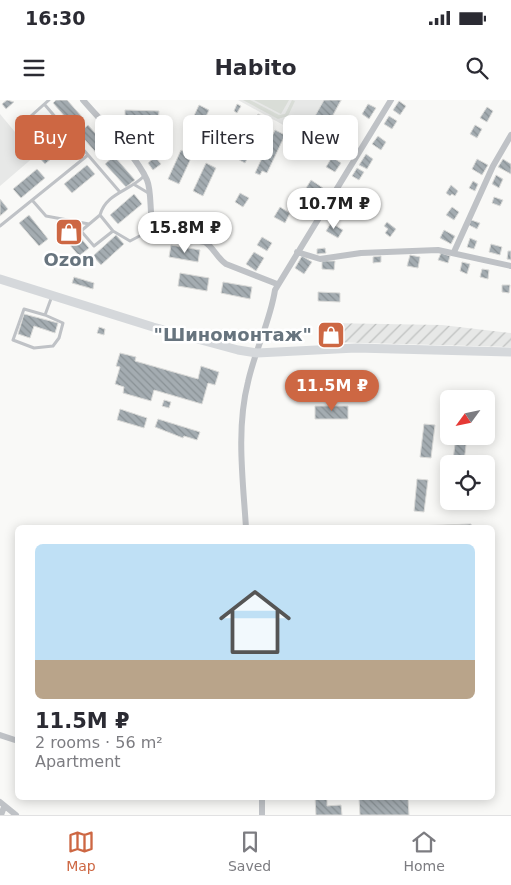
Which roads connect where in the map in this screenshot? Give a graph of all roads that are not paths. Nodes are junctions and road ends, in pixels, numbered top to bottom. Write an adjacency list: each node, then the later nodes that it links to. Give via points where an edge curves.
1 (50, 100): 4 (lane)
2 (83, 100): 8 (street)
3 (391, 100): 18 (street)
4 (46, 105): 5 (lane); 7 (lane)
5 (33, 115)
6 (511, 135): 19 (street, via 493,166)
7 (88, 155): 10 (lane); 12 (lane)
8 (144, 175): 9 (lane); 11 (street)
9 (135, 185): 10 (lane); 11 (lane)
10 (119, 191): 13 (lane, via 103,206)
11 (150, 194): 16 (street)
12 (32, 200): 14 (lane, via 46,216); 15 (lane)
13 (100, 215): 14 (lane); 17 (lane)
14 (89, 224): 17 (lane, via 81,231 94,246)
15 (0, 226)
16 (152, 229): 17 (lane, via 130,241); 22 (street, via 156,233 205,242 226,264)
17 (113, 231)
18 (297, 252): 19 (street, via 320,259 362,253); 22 (street)
19 (454, 252): 20 (street)
20 (511, 266)
21 (0, 279): 23 (main road)
22 (277, 284): 26 (street, via 269,321)
23 (52, 295): 24 (lane); 26 (main road, via 153,327)
24 (45, 315): 24 (lane, via 24,309 13,340 34,348 53,346 63,323)
25 (511, 352): 26 (main road, via 356,348)
26 (257, 353): 27 (street, via 248,381 242,427)
27 (246, 525)
28 (0, 736): 29 (street)
29 (15, 740)
30 (262, 800): 34 (street)
31 (2, 805): 32 (street); 33 (street)
32 (1, 815)
33 (16, 815)
34 (262, 815)

